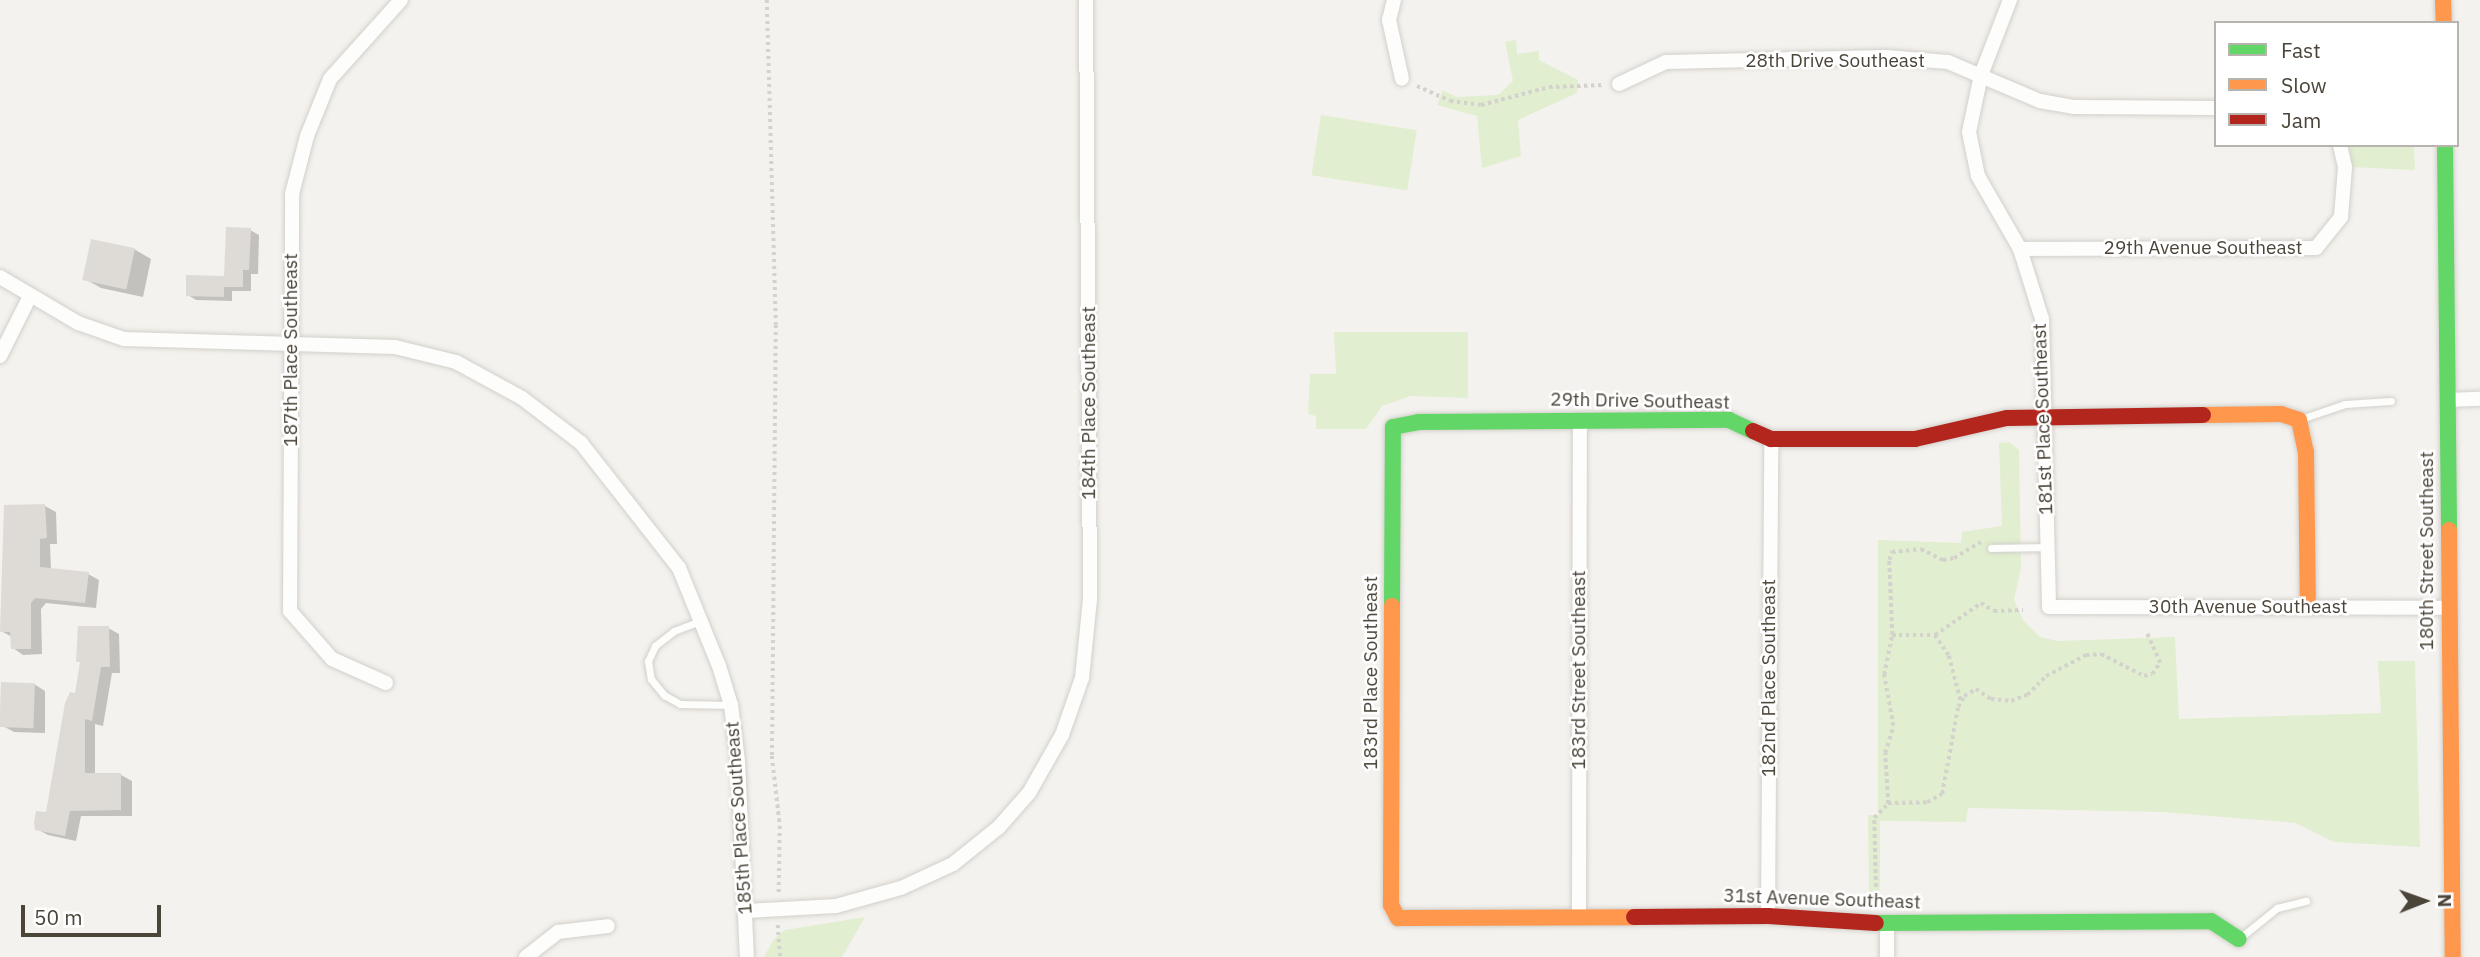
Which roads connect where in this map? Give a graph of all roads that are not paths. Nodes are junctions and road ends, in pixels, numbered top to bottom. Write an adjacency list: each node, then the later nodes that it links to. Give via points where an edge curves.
1 (401, 0): 16 (street, 187th Place Southeast, via 330,79 307,136 292,194)
2 (1086, 0): 35 (street, 184th Place Southeast, via 1090,599 1082,678 1062,735 1029,793 999,827 953,864 901,888 836,906)
3 (1394, 0): 8 (street, via 1389,20)
4 (2010, 0): 7 (street, 181st Place Southeast)
5 (2443, 0): 6 (street)
6 (2444, 21)
7 (1981, 75): 9 (street, 28th Drive Southeast, via 1948,62 1886,57 1666,62); 10 (street, 28th Drive Southeast, via 2040,101 2074,107); 13 (street, 181st Place Southeast, via 1969,132 1978,176)
8 (1402, 79)
9 (1619, 84)
10 (2214, 108)
11 (2340, 147): 13 (street, 29th Avenue Southeast, via 2345,167 2341,217 2316,248)
12 (2445, 147): 19 (street, 180th Street Southeast)
13 (2020, 249): 21 (street, 181st Place Southeast, via 2042,319)
14 (0, 277): 15 (street)
15 (30, 296): 16 (street, via 78,323 124,339); 17 (street)
16 (289, 343): 31 (street, 185th Place Southeast, via 395,347 456,362 522,398 581,443 624,496 678,568); 32 (street, 187th Place Southeast, via 290,611 332,659)
17 (0, 356)
18 (2480, 399): 19 (street)
19 (2447, 400): 30 (street, 180th Street Southeast)
20 (2391, 401): 22 (lane, via 2345,404)
21 (2042, 416): 22 (street, 29th Drive Southeast, via 2281,414); 25 (street, 29th Drive Southeast, via 2007,418 1915,439); 27 (street, 181st Place Southeast)
22 (2299, 420): 29 (street, via 2306,453)
23 (1580, 421): 24 (street, 29th Drive Southeast, via 1419,422); 25 (street, 29th Drive Southeast, via 1729,420); 38 (street, 183rd Street Southeast)
24 (1393, 427): 37 (street, 183rd Place Southeast, via 1391,905)
25 (1771, 439): 36 (street, 182nd Place Southeast)
26 (1989, 545): 27 (lane)
27 (2047, 547): 28 (street, 181st Place Southeast)
28 (2049, 607): 29 (street, 30th Avenue Southeast)
29 (2308, 607): 30 (street, 30th Avenue Southeast)
30 (2447, 608): 45 (street, 180th Street Southeast)
31 (700, 621): 33 (street, 185th Place Southeast); 33 (lane, via 674,631 656,646 648,661 651,679 680,704)
32 (386, 683)
33 (731, 705): 35 (street, 185th Place Southeast)
34 (2306, 901): 41 (lane, via 2277,908)
35 (746, 911): 43 (street, 185th Place Southeast)
36 (1768, 916): 38 (street, 31st Avenue Southeast); 39 (street, 31st Avenue Southeast)
37 (1398, 918): 38 (street, 31st Avenue Southeast)
38 (1579, 918)
39 (1887, 924): 41 (street, 31st Avenue Southeast, via 2211,921); 44 (street)
40 (608, 926): 42 (street, via 558,932)
41 (2239, 939)
42 (527, 957)
43 (747, 957)
44 (1887, 957)
45 (2453, 957)

